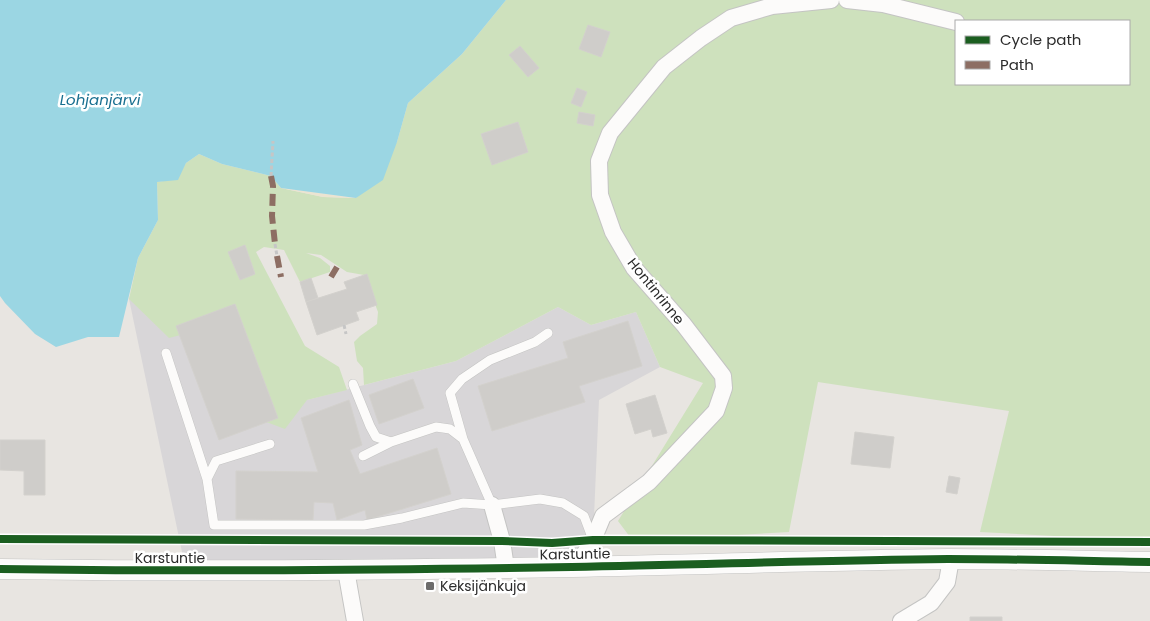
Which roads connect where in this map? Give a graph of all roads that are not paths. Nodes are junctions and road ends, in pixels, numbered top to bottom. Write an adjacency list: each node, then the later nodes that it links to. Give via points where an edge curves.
1 (831, 0): 13 (street, Hontinrinne, via 772,6 731,18 664,67 610,133 599,161 599,178 600,195 613,232 634,268 723,376 724,388 716,410 649,482 603,516)
2 (847, 0): 3 (street, via 883,4)
3 (955, 22)
4 (548, 333): 7 (lane, via 535,342 490,360 462,379 450,393)
5 (166, 353): 11 (lane)
6 (353, 384): 8 (lane, via 376,437)
7 (463, 439): 8 (lane, via 450,429 436,427); 12 (lane)
8 (391, 442): 10 (lane)
9 (270, 444): 11 (lane, via 216,461)
10 (363, 456)
11 (207, 479): 12 (lane, via 214,525 364,526 463,503)
12 (492, 505): 13 (lane, via 540,499 564,503 584,516); 17 (street)
13 (593, 540): 16 (street, Hontinrinne)
14 (951, 559): 15 (street, Karstuntie); 16 (street, Karstuntie); 21 (street, via 947,582 931,602)
15 (1150, 562)
16 (576, 567): 17 (street, Karstuntie)
17 (506, 568): 19 (street, Karstuntie)
18 (0, 569): 19 (street, Karstuntie)
19 (346, 570): 20 (street)
20 (355, 621)
21 (901, 621)

